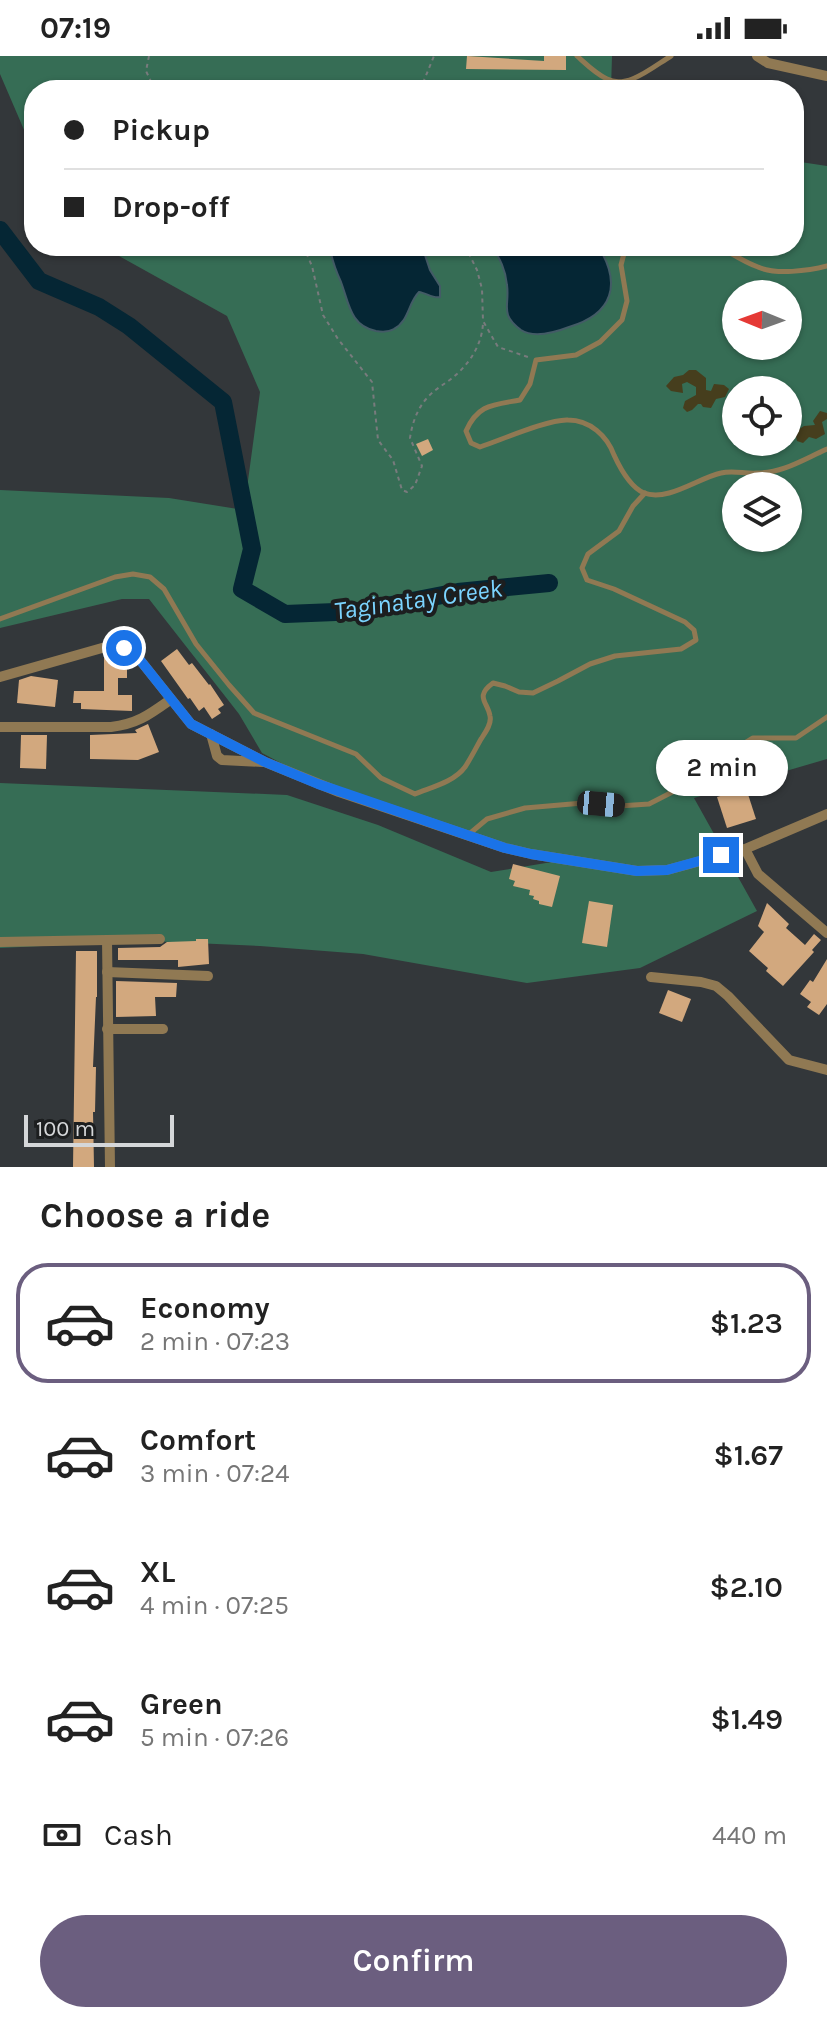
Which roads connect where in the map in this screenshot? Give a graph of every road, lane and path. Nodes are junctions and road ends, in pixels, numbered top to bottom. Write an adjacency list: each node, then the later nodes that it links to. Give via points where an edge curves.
1 (149, 56): 7 (path)
2 (434, 56): 8 (path)
3 (577, 56): 9 (lane)
4 (671, 56): 10 (lane)
5 (757, 56): 6 (street)
6 (827, 75)
7 (150, 80)
8 (424, 80)
9 (610, 80)
10 (624, 80)
11 (308, 256): 16 (path, via 323,315 372,382 378,440 407,492 422,466 410,438 420,407 469,362)
12 (470, 256): 16 (path, via 482,289)
13 (623, 256): 17 (lane, via 627,301 622,320 600,342 576,355)
14 (737, 256): 15 (lane, via 770,271)
15 (827, 266)
16 (483, 321): 17 (path, via 498,347)
17 (536, 360): 19 (lane, via 520,400 473,415 466,431 471,443 480,447 567,419 586,423 599,431 620,469)
18 (827, 449): 19 (lane, via 774,471 725,472 681,490)
19 (645, 493): 20 (lane, via 619,531 588,554 582,568 587,580 685,622 696,640 681,649 590,664 533,693 493,683 484,696 491,717 488,727 463,770 415,794 381,778 356,754 254,713 196,644 164,589 150,577 115,577)
20 (0, 619)
21 (0, 677): 22 (street, via 113,646 136,655)
22 (170, 700): 24 (street, via 129,725); 25 (street, via 191,724)
23 (827, 717): 28 (lane, via 796,738 753,738 688,784 649,804 525,808 487,819)
24 (0, 727)
25 (211, 734): 26 (street); 26 (street, via 222,760)
26 (265, 762): 28 (street)
27 (827, 814): 29 (street)
28 (468, 835): 29 (street, via 531,854 637,871 667,870)
29 (745, 849): 30 (street, via 758,874)
30 (827, 933)
31 (160, 939): 32 (street)
32 (107, 940): 33 (street); 34 (street)
33 (0, 942)
34 (107, 972): 35 (street); 37 (street)
35 (208, 976)
36 (651, 977): 39 (street, via 716,986 781,1054)
37 (107, 1029): 38 (street); 40 (street)
38 (163, 1029)
39 (827, 1070)
40 (110, 1167)

